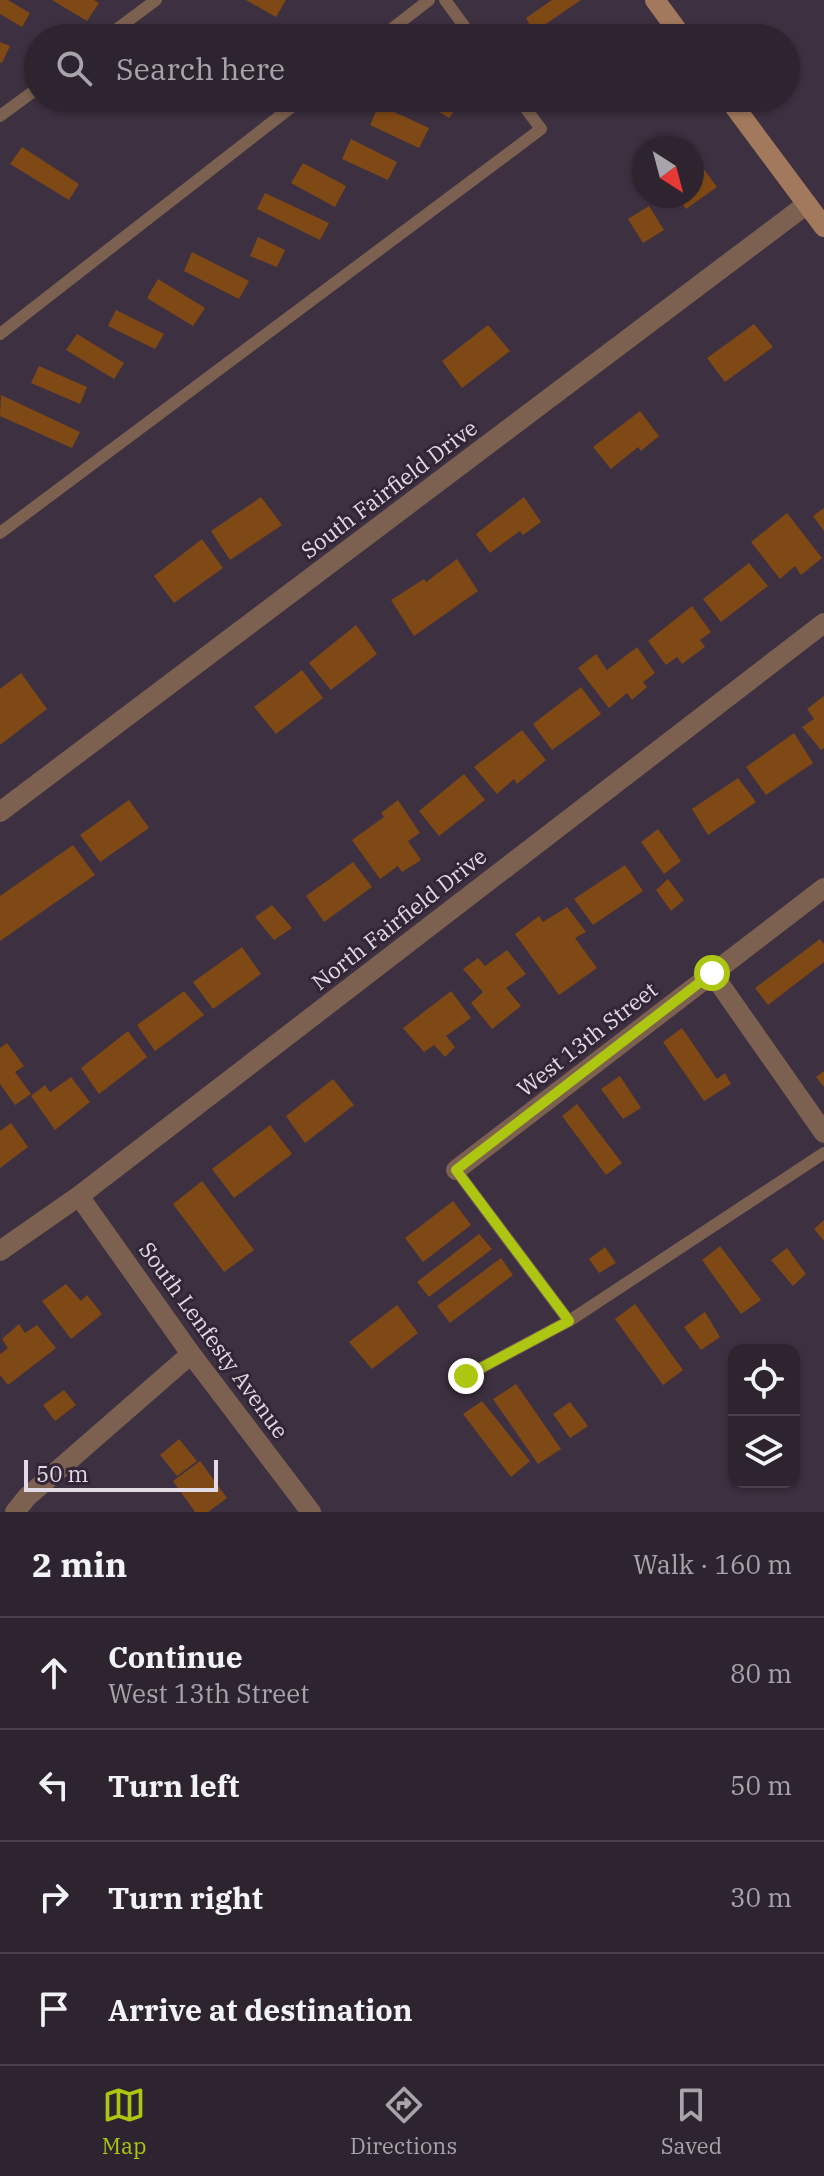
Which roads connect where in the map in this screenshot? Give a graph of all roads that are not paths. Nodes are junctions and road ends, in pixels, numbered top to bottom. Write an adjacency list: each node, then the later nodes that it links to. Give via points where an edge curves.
1 (156, 0): 5 (lane)
2 (429, 0): 6 (lane)
3 (445, 0): 7 (lane)
4 (655, 0): 8 (street)
5 (124, 24)
6 (398, 24)
7 (463, 24)
8 (673, 24)
9 (24, 98): 13 (lane)
10 (285, 112): 16 (lane)
11 (528, 112): 17 (lane, via 541,129)
12 (738, 112): 14 (street)
13 (0, 116)
14 (807, 204): 15 (street); 19 (street, South Fairfield Drive)
15 (824, 227)
16 (0, 334)
17 (1, 532)
18 (824, 623): 25 (street, North Fairfield Drive)
19 (0, 812)
20 (824, 888): 21 (street, West 13th Street)
21 (712, 973): 22 (street); 24 (street, West 13th Street)
22 (824, 1133)
23 (824, 1153): 27 (lane)
24 (456, 1170): 27 (lane)
25 (79, 1196): 26 (street, North Fairfield Drive); 28 (street, South Lenfesty Avenue)
26 (0, 1251)
27 (569, 1321): 29 (lane)
28 (191, 1354): 30 (street); 31 (street, South Lenfesty Avenue)
29 (466, 1376)
30 (15, 1512)
31 (311, 1512)

